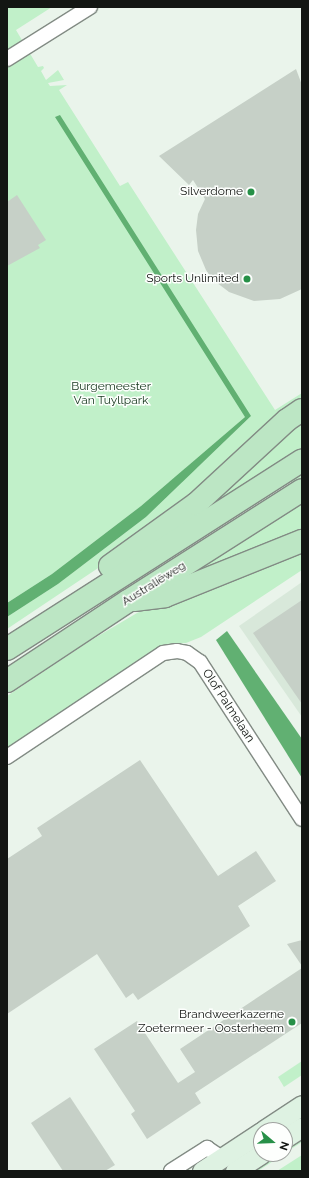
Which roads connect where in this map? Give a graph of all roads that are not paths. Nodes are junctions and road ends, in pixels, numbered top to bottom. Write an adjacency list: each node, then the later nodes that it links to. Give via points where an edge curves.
1 (90, 7): 2 (street)
2 (7, 59)
3 (302, 410): 8 (main road, via 287,420 196,504 73,593)
4 (302, 460): 8 (main road, Australiëweg)
5 (302, 490): 7 (main road, Australiëweg)
6 (302, 541): 7 (main road, via 165,596)
7 (128, 601): 10 (main road, Australiëweg)
8 (53, 619): 9 (main road, Australiëweg)
9 (7, 649)
10 (7, 681)
11 (7, 757): 12 (street, Olof Palmelaan, via 163,653 187,653 200,662)
12 (302, 819)
13 (302, 1105): 14 (street)
14 (276, 1122)
15 (302, 1127): 16 (street)
16 (293, 1133)
17 (253, 1140): 19 (street)
18 (253, 1156): 19 (street)
19 (228, 1164): 20 (street, via 207,1148); 21 (street)
20 (171, 1171)
21 (202, 1171)

